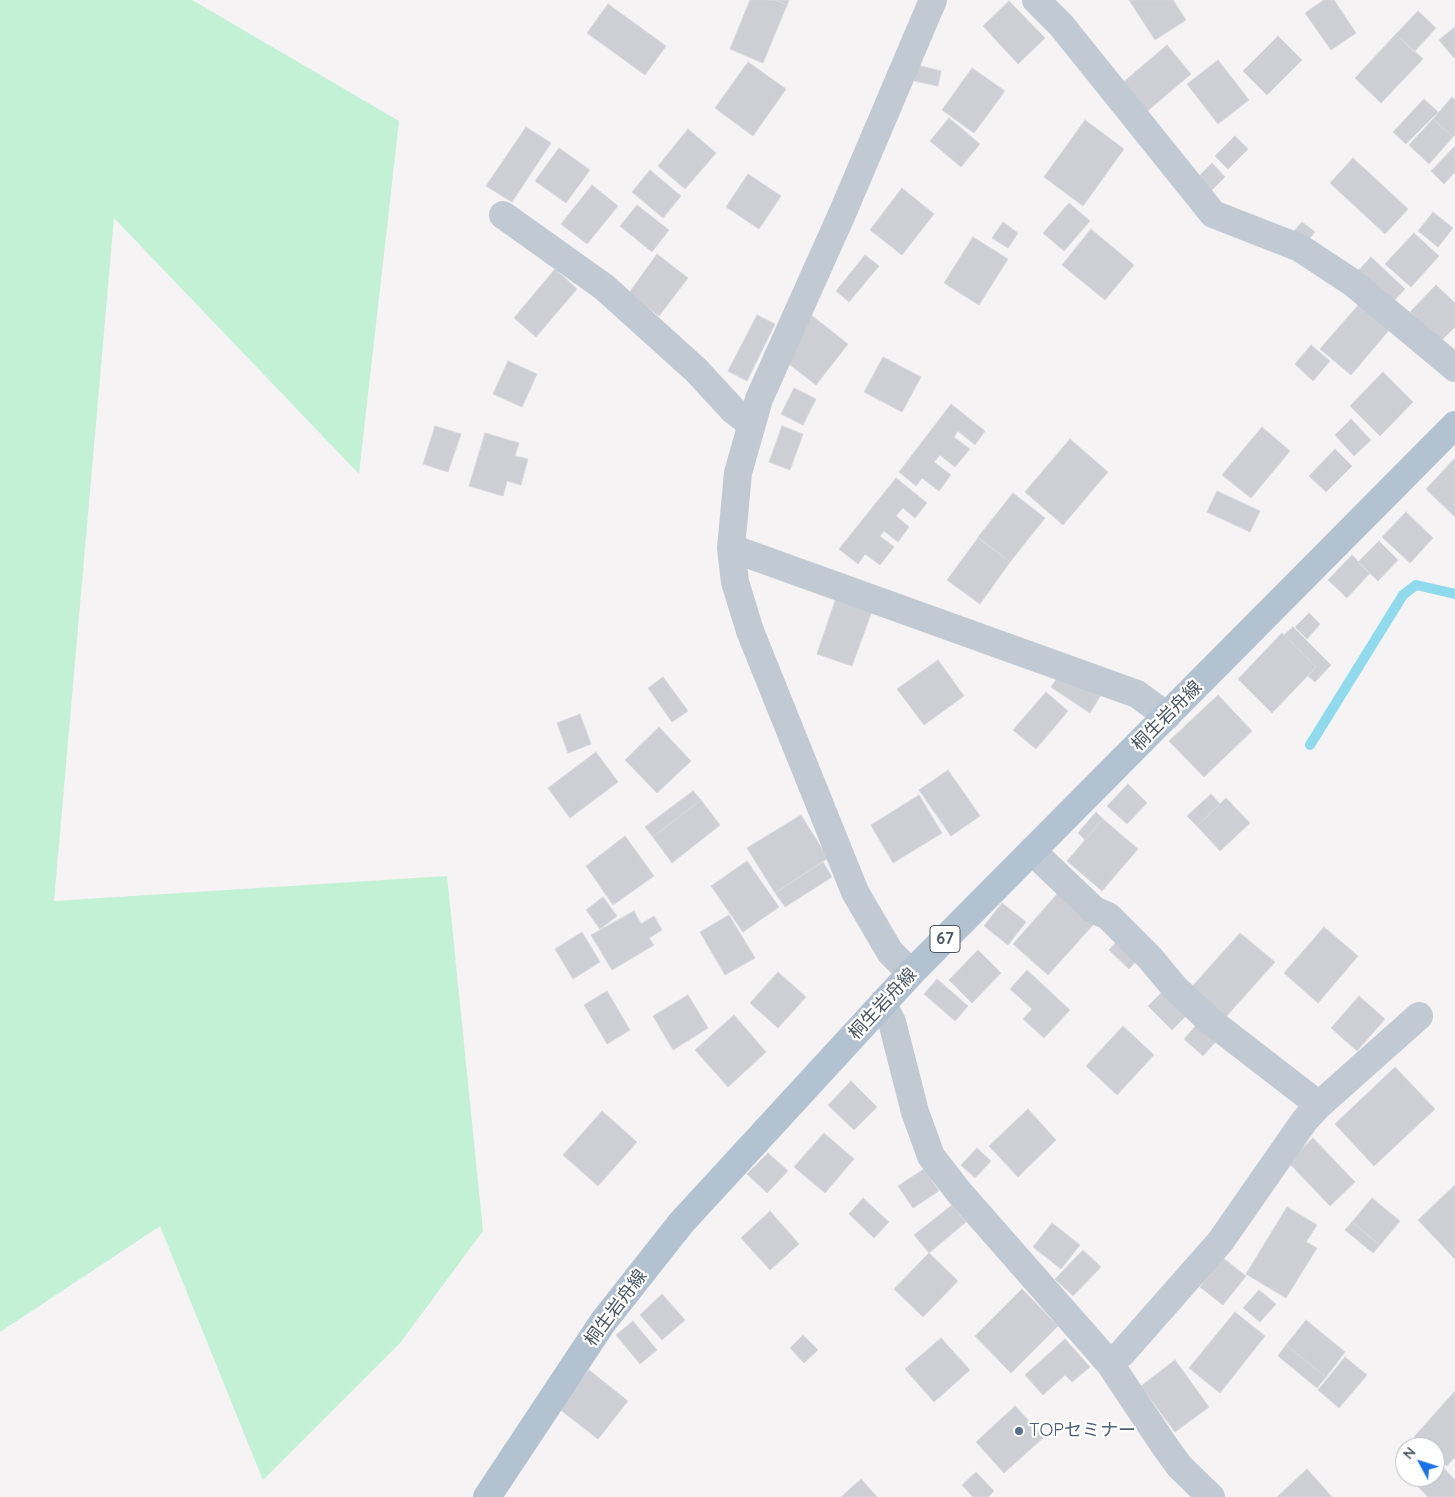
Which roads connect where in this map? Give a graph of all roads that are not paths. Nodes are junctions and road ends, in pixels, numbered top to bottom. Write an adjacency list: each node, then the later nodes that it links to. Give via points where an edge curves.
1 (933, 0): 5 (street)
2 (1036, 0): 4 (street, via 1061,25 1213,214 1300,248 1353,283)
3 (503, 215): 5 (street, via 604,286 696,370 733,410)
4 (1455, 368)
5 (755, 412): 7 (street, via 738,473)
6 (1455, 425): 8 (main road, 桐生岩舟線 / 67)
7 (731, 548): 8 (street, via 1137,694); 10 (street, via 735,582 750,631 855,892 890,952)
8 (1167, 716): 9 (main road, 桐生岩舟線 / 67)
9 (1032, 851): 10 (main road, 桐生岩舟線 / 67); 13 (street, via 1094,910 1108,916 1209,1020)
10 (911, 973): 11 (main road, 桐生岩舟線 / 67)
11 (883, 1004): 14 (street, via 892,1022 914,1112 931,1156); 15 (main road, 桐生岩舟線 / 67, via 680,1223 603,1322)
12 (1419, 1016): 13 (street)
13 (1319, 1105): 14 (street, via 1305,1120 1220,1242)
14 (1110, 1364): 16 (street, via 1166,1448)
15 (486, 1497)
16 (1211, 1497)

